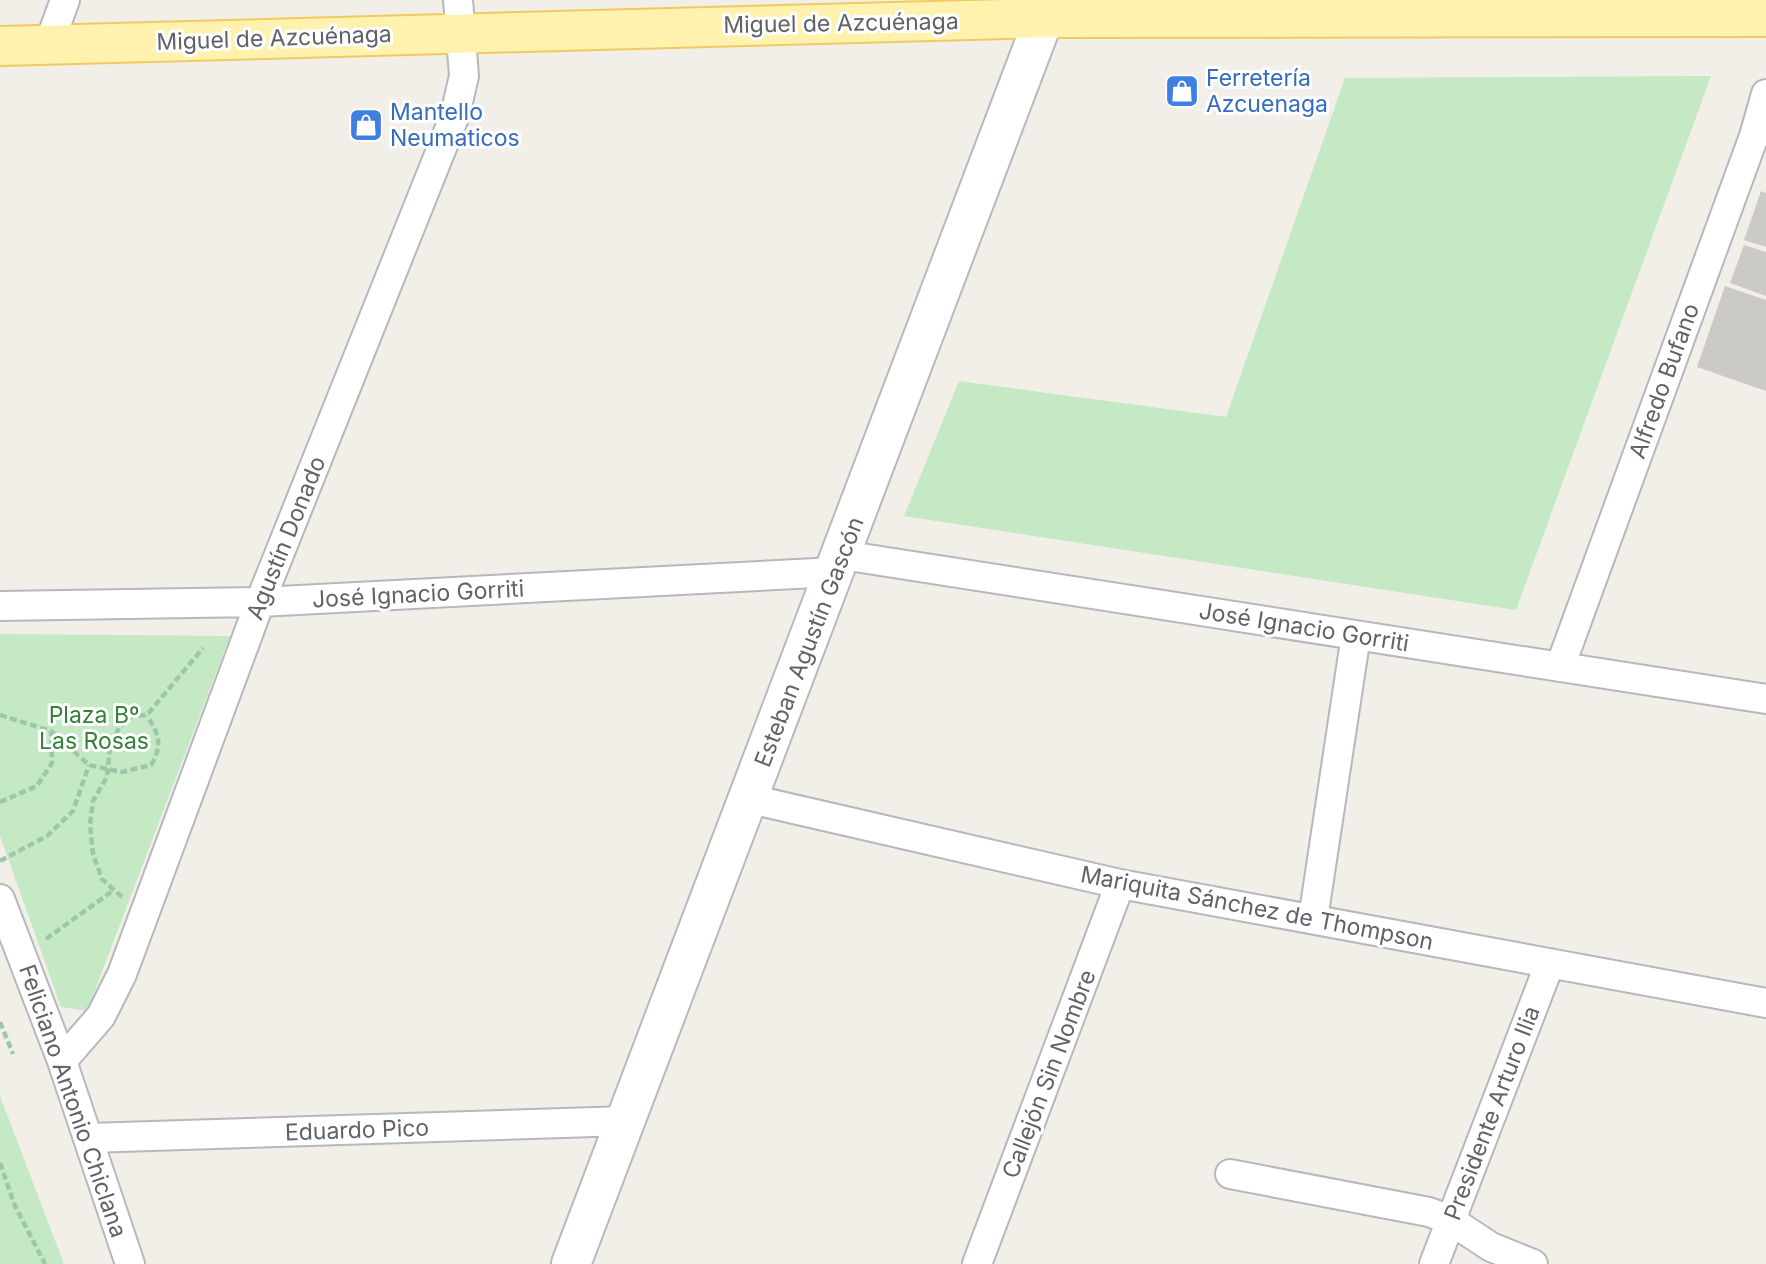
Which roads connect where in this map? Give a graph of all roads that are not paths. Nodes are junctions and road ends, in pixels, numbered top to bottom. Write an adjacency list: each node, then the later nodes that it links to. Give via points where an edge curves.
1 (65, 0): 6 (street)
2 (1654, 9): 4 (main road, Miguel de Azcuénaga); 5 (main road, Miguel de Azcuénaga)
3 (460, 17): 4 (main road, Miguel de Azcuénaga); 6 (main road, Miguel de Azcuénaga); 10 (street, Agustín Donado, via 464,76 455,115)
4 (1044, 18): 9 (street, Esteban Agustín Gascón)
5 (1766, 18)
6 (49, 44): 7 (main road, Miguel de Azcuénaga)
7 (0, 46)
8 (1766, 93): 13 (street, Alfredo Bufano)
9 (839, 563): 10 (street, José Ignacio Gorriti); 12 (street, José Ignacio Gorriti); 15 (street, Esteban Agustín Gascón)
10 (260, 602): 11 (street, José Ignacio Gorriti); 21 (street, Agustín Donado, via 122,974 101,1016)
11 (0, 606)
12 (1356, 635): 13 (street, José Ignacio Gorriti); 18 (street)
13 (1560, 667): 14 (street, José Ignacio Gorriti)
14 (1766, 699)
15 (750, 799): 16 (street, Mariquita Sánchez de Thompson); 22 (street, Esteban Agustín Gascón)
16 (1120, 884): 18 (street, Mariquita Sánchez de Thompson); 28 (street, Callejón Sin Nombre)
17 (0, 899): 21 (street, Feliciano Antonio Chiclana)
18 (1313, 919): 19 (street, Mariquita Sánchez de Thompson)
19 (1550, 963): 20 (street, Mariquita Sánchez de Thompson); 25 (street, Presidente Arturo Ilia)
20 (1766, 1003)
21 (62, 1062): 23 (street, Feliciano Antonio Chiclana)
22 (627, 1121): 23 (street, Eduardo Pico); 27 (street, Esteban Agustín Gascón)
23 (88, 1138): 26 (street, Feliciano Antonio Chiclana)
24 (1230, 1174): 25 (street, via 1429,1212)
25 (1450, 1220): 29 (street, Presidente Arturo Ilia); 30 (street, via 1491,1247)
26 (130, 1264)
27 (571, 1264)
28 (977, 1264)
29 (1434, 1264)
30 (1533, 1264)

